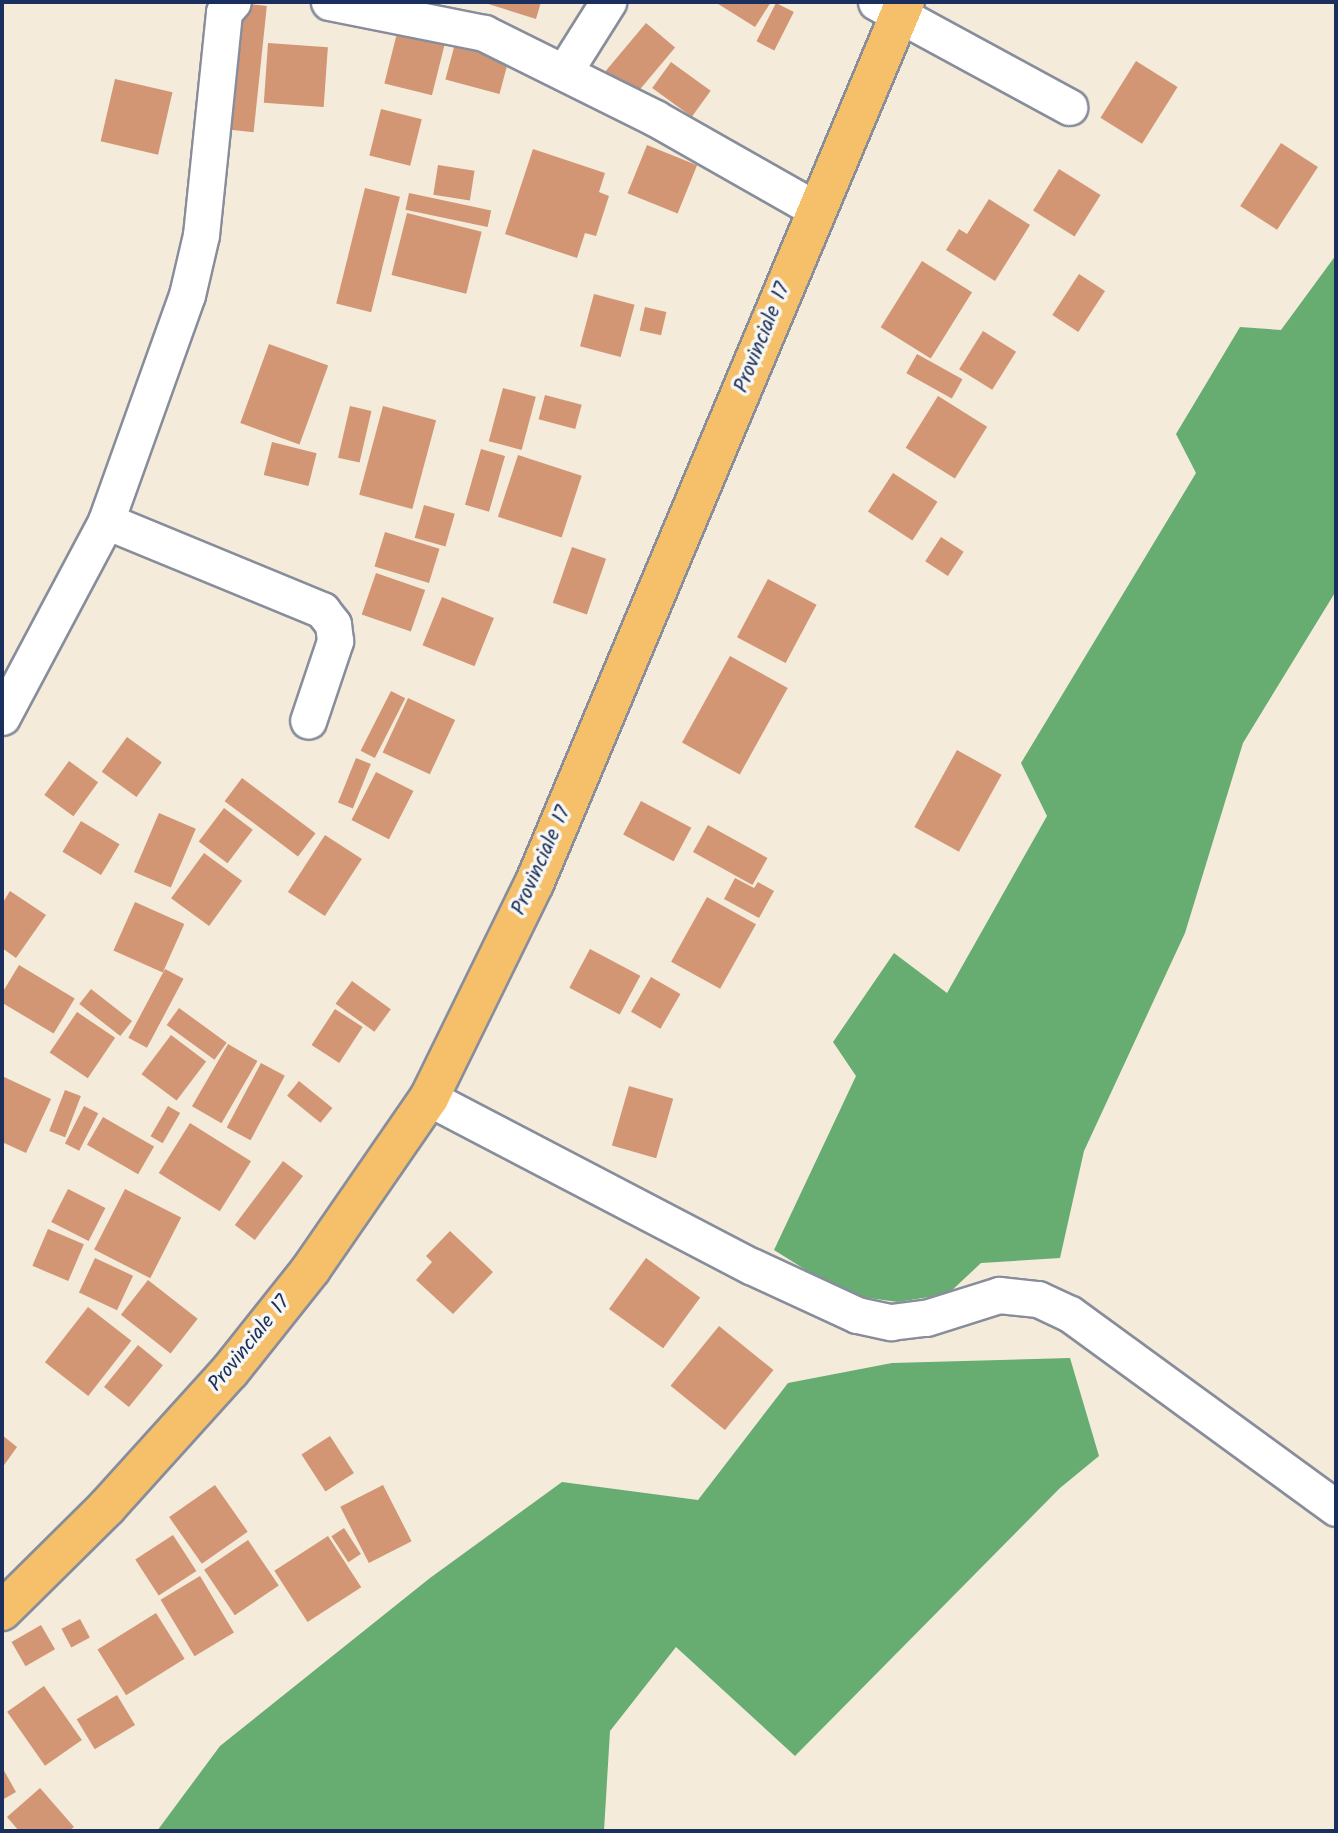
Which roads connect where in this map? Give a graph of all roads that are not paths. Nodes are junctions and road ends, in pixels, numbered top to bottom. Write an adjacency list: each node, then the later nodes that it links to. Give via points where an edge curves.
1 (233, 2): 8 (street, via 224,12 201,235 187,295)
2 (329, 2): 5 (street, via 484,33)
3 (608, 2): 5 (street)
4 (893, 7): 6 (street); 7 (main road, Provinciale 17)
5 (565, 72): 7 (street)
6 (1069, 107)
7 (815, 209): 11 (main road, Provinciale 17, via 534,884)
8 (106, 521): 9 (street); 10 (street, via 322,610 333,624 335,640)
9 (2, 717)
10 (307, 721)
11 (429, 1098): 12 (street, via 751,1266 858,1315 891,1322 926,1318 999,1295 1038,1299 1070,1314); 13 (main road, Provinciale 17, via 311,1269 230,1371 107,1507)
12 (1336, 1507)
13 (2, 1611)

